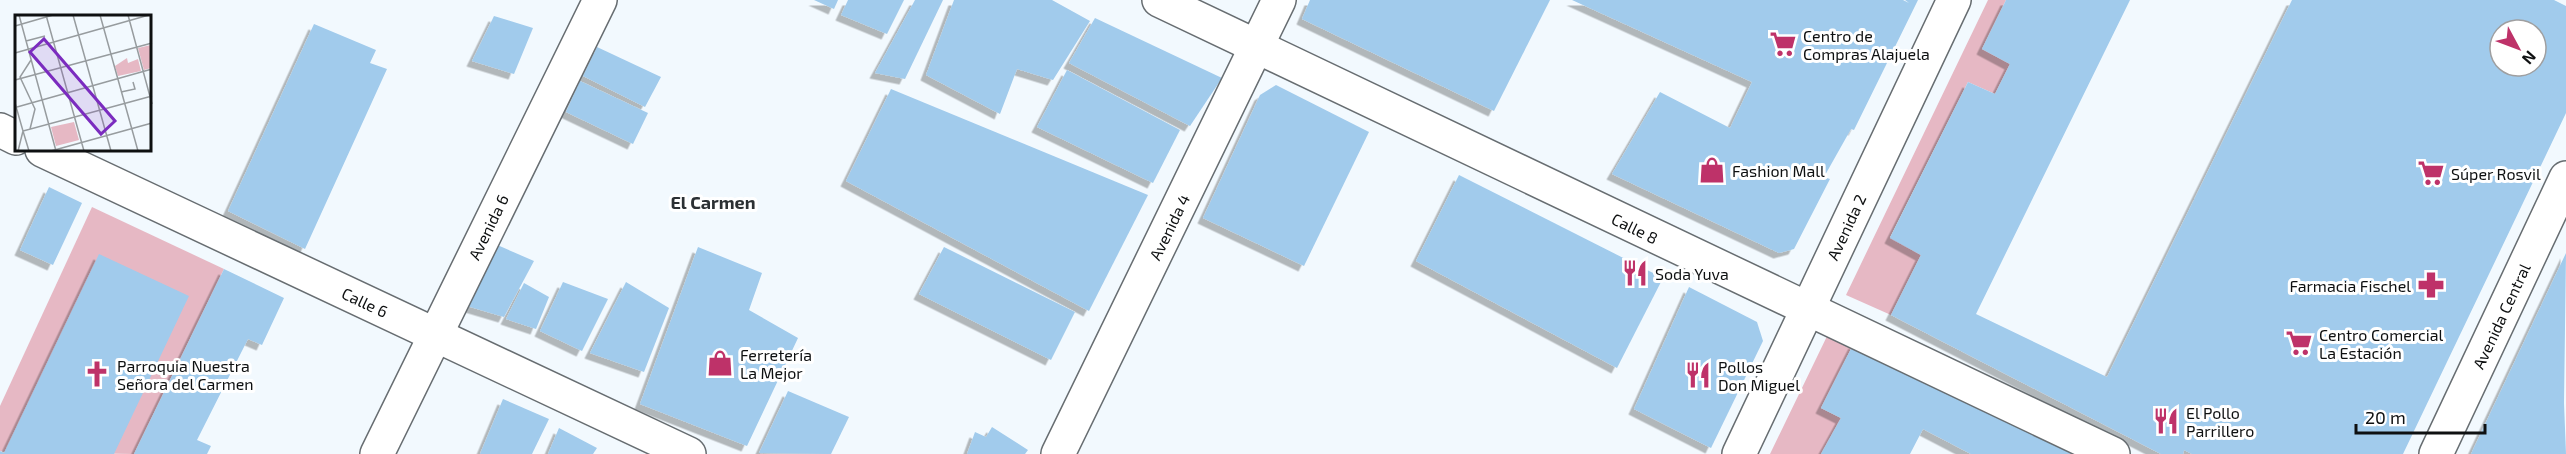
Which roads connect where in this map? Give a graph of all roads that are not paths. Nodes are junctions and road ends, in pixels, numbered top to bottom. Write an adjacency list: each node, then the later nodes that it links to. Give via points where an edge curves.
1 (600, 0): 11 (street, Avenida 6)
2 (1159, 0): 5 (street, Calle 8)
3 (1279, 0): 5 (street, Avenida 4)
4 (1954, 0): 10 (street, Avenida 2)
5 (1256, 47): 10 (street, Calle 8); 14 (street, Avenida 4)
6 (0, 130): 7 (street)
7 (15, 138)
8 (46, 152): 11 (street, Calle 6)
9 (2566, 178): 17 (street, Avenida Central)
10 (1807, 310): 15 (street, Avenida 2); 16 (street, Calle 8)
11 (435, 335): 12 (street, Avenida 6); 13 (street, Calle 6)
12 (377, 454)
13 (688, 454)
14 (1058, 454)
15 (1738, 454)
16 (2113, 454)
17 (2436, 454)

